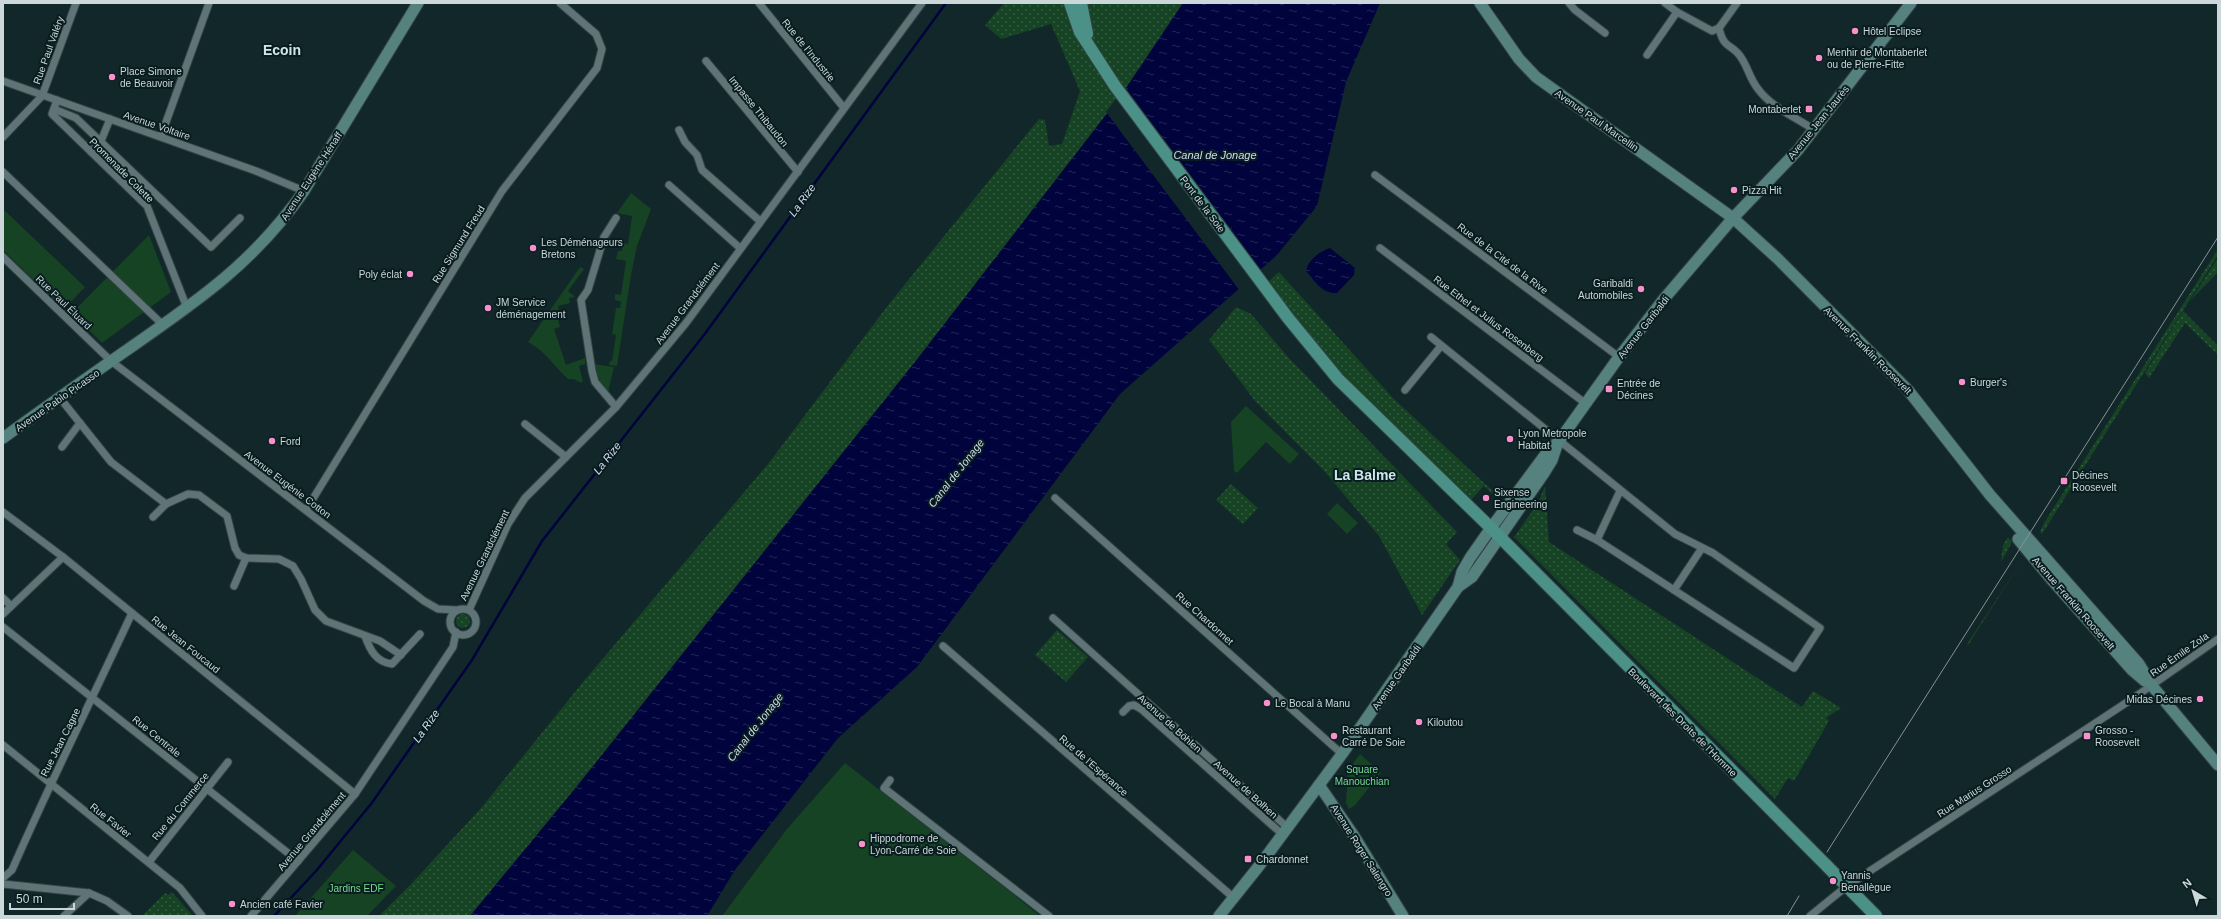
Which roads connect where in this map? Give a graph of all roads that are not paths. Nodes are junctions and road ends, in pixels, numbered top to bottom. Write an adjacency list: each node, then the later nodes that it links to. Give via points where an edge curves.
1 (76, 3): 23 (street, Rue Paul Valéry)
2 (209, 3): 30 (street)
3 (417, 3): 39 (main road, Avenue Eugène Hénaff)
4 (560, 3): 67 (street, Rue Sigmund Freud, via 596,34 602,49 597,68 502,191)
5 (759, 3): 25 (street, Rue de l'Industrie)
6 (922, 3): 25 (street, Avenue Grandclément)
7 (1070, 3): 19 (main road, Pont de la Soie, via 1075,20)
8 (1081, 3): 19 (main road)
9 (1480, 3): 43 (main road, Avenue Paul Marcellin, via 1536,77)
10 (1569, 3): 17 (street)
11 (1665, 3): 14 (street)
12 (1737, 3): 15 (street)
13 (1911, 3): 28 (main road, Avenue Jean Jaurès)
14 (1677, 12): 16 (street); 20 (street)
15 (1719, 28): 16 (street); 18 (street)
16 (1712, 30): 18 (street)
17 (1605, 33)
18 (1722, 41): 28 (street, via 1742,59 1755,85 1768,100)
19 (1087, 42): 71 (main road, Pont de la Soie, via 1106,72 1272,297 1338,379)
20 (1647, 55)
21 (706, 61): 35 (street, Impasse Thibaudon)
22 (3, 81): 23 (street, Avenue Voltaire)
23 (42, 96): 24 (street, Avenue Voltaire); 31 (street, Rue Paul Valéry)
24 (57, 100): 26 (street); 27 (street, Avenue Voltaire)
25 (844, 108): 35 (street, Avenue Grandclément)
26 (54, 109): 32 (street, via 76,118); 33 (street, Promenade Colette, via 52,114)
27 (110, 119): 30 (street, Avenue Voltaire); 32 (street)
28 (1813, 129): 43 (main road, Avenue Jean Jaurès, via 1798,150)
29 (679, 130): 44 (street, via 685,142 697,155 702,170)
30 (161, 136): 39 (street, Avenue Voltaire, via 256,170)
31 (3, 137)
32 (101, 141): 33 (street); 36 (street)
33 (91, 152): 40 (street, Promenade Colette)
34 (3, 172): 49 (street)
35 (798, 172): 44 (street, Avenue Grandclément)
36 (134, 173): 40 (street); 41 (street, via 211,247)
37 (1375, 175): 52 (street, Rue de la Cité de la Rive)
38 (669, 185): 45 (street)
39 (304, 191): 48 (main road, Avenue Eugène Hénaff, via 287,216 248,258 222,282)
40 (147, 206): 48 (street, Promenade Colette)
41 (240, 218)
42 (616, 218): 57 (street, via 604,236 588,290 581,300 595,382)
43 (1733, 218): 52 (main road, Avenue Garibaldi, via 1663,300); 92 (main road, Avenue Franklin Roosevelt, via 1908,390 1990,495 2003,507 2042,561 2139,664)
44 (760, 221): 45 (street, Avenue Grandclément)
45 (740, 248): 57 (street, Avenue Grandclément, via 686,323)
46 (1380, 248): 56 (street, Rue Ethel et Julius Rosenberg)
47 (3, 257): 53 (street, Rue Paul Éluard)
48 (187, 308): 49 (main road, Avenue Eugène Hénaff)
49 (163, 325): 53 (main road, Avenue Eugène Hénaff)
50 (1431, 337): 51 (street)
51 (1441, 346): 54 (street); 61 (street)
52 (1619, 357): 56 (main road, Avenue Garibaldi)
53 (111, 361): 55 (main road, Avenue Pablo Picasso); 67 (street, Avenue Eugénie Cotton)
54 (1405, 390)
55 (60, 398): 58 (street); 60 (main road, Avenue Pablo Picasso)
56 (1585, 404): 61 (main road, Avenue Garibaldi)
57 (616, 406): 63 (street, Avenue Grandclément)
58 (80, 423): 62 (street); 66 (street, via 111,462)
59 (525, 424): 63 (street)
60 (3, 438)
61 (1559, 441): 64 (street); 71 (main road, Avenue Garibaldi, via 1544,473)
62 (62, 447)
63 (566, 456): 81 (street, Avenue Grandclément, via 525,498 513,516)
64 (1620, 491): 72 (street); 73 (street, via 1675,534)
65 (1054, 498): 96 (street, Rue Chardonnet)
66 (166, 504): 69 (street); 75 (street, via 188,494 199,495 227,516 235,548 239,555)
67 (306, 510): 80 (street, Avenue Eugénie Cotton, via 424,601 438,609)
68 (3, 512): 74 (street, Rue Jean Foucaud)
69 (153, 517)
70 (1577, 530): 72 (street)
71 (1495, 532): 96 (main road, Avenue Garibaldi, via 1472,577 1458,587); 109 (main road, Boulevard des Droits de l'Homme)
72 (1598, 540): 77 (street)
73 (1702, 548): 77 (street); 77 (street, via 1820,628 1794,668)
74 (63, 557): 79 (street); 82 (street, Rue Jean Foucaud)
75 (246, 558): 76 (street); 88 (street, via 279,559 293,566 315,610 326,621)
76 (234, 586)
77 (1674, 590)
78 (3, 598): 79 (street)
79 (11, 606): 83 (street)
80 (457, 610): 81 (street); 86 (street, via 450,620 452,629)
81 (469, 610): 86 (street, via 475,617 473,630 465,634)
82 (132, 613): 93 (street, Rue Jean Cagne); 103 (street, Rue Jean Foucaud)
83 (3, 614)
84 (1053, 618): 104 (street, Avenue de Böhlen)
85 (3, 626): 93 (street, Rue Centrale)
86 (456, 632): 103 (street, Avenue Grandclément, via 453,647)
87 (420, 634): 91 (street)
88 (365, 636): 91 (street, via 380,641); 91 (street, via 371,652 387,663 392,664)
89 (2218, 639): 92 (street, Rue Émile Zola)
90 (943, 646): 111 (street, Rue de l'Espérance)
91 (401, 655)
92 (2151, 685): 98 (main road, Avenue Franklin Roosevelt); 109 (street, Rue Marius Grosso)
93 (93, 698): 100 (street, Rue Jean Cagne); 102 (street, Rue Centrale)
94 (1122, 712): 104 (street, Avenue de Bolhen, via 1134,705 1141,709)
95 (3, 745): 100 (street, Rue Favier)
96 (1342, 754): 101 (main road, Avenue Garibaldi)
97 (228, 762): 102 (street, Rue du Commerce)
98 (2218, 765)
99 (890, 780): 116 (street, via 884,788)
100 (51, 782): 105 (street, Rue Favier, via 57,790); 107 (street, Rue Jean Cagne, via 12,870)
101 (1319, 785): 104 (main road); 118 (main road, Avenue Roger Salengro)
102 (207, 789): 105 (street, Rue du Commerce); 106 (street, Rue Centrale)
103 (355, 794): 106 (street, Avenue Grandclément)
104 (1284, 831): 111 (main road)
105 (149, 862): 114 (street, Rue Favier, via 180,888)
106 (298, 862): 115 (street, Avenue Grandclément)
107 (3, 878)
108 (3, 884): 110 (street)
109 (1847, 886): 119 (street, Rue Marius Grosso); 120 (main road, Boulevard des Droits de l'Homme)
110 (89, 893): 112 (street); 113 (street, via 107,901)
111 (1234, 898): 117 (main road)
112 (64, 916)
113 (128, 916)
114 (202, 916)
115 (251, 916)
116 (1049, 916)
117 (1219, 916)
118 (1403, 916)
119 (1810, 916)
120 (1876, 916)

